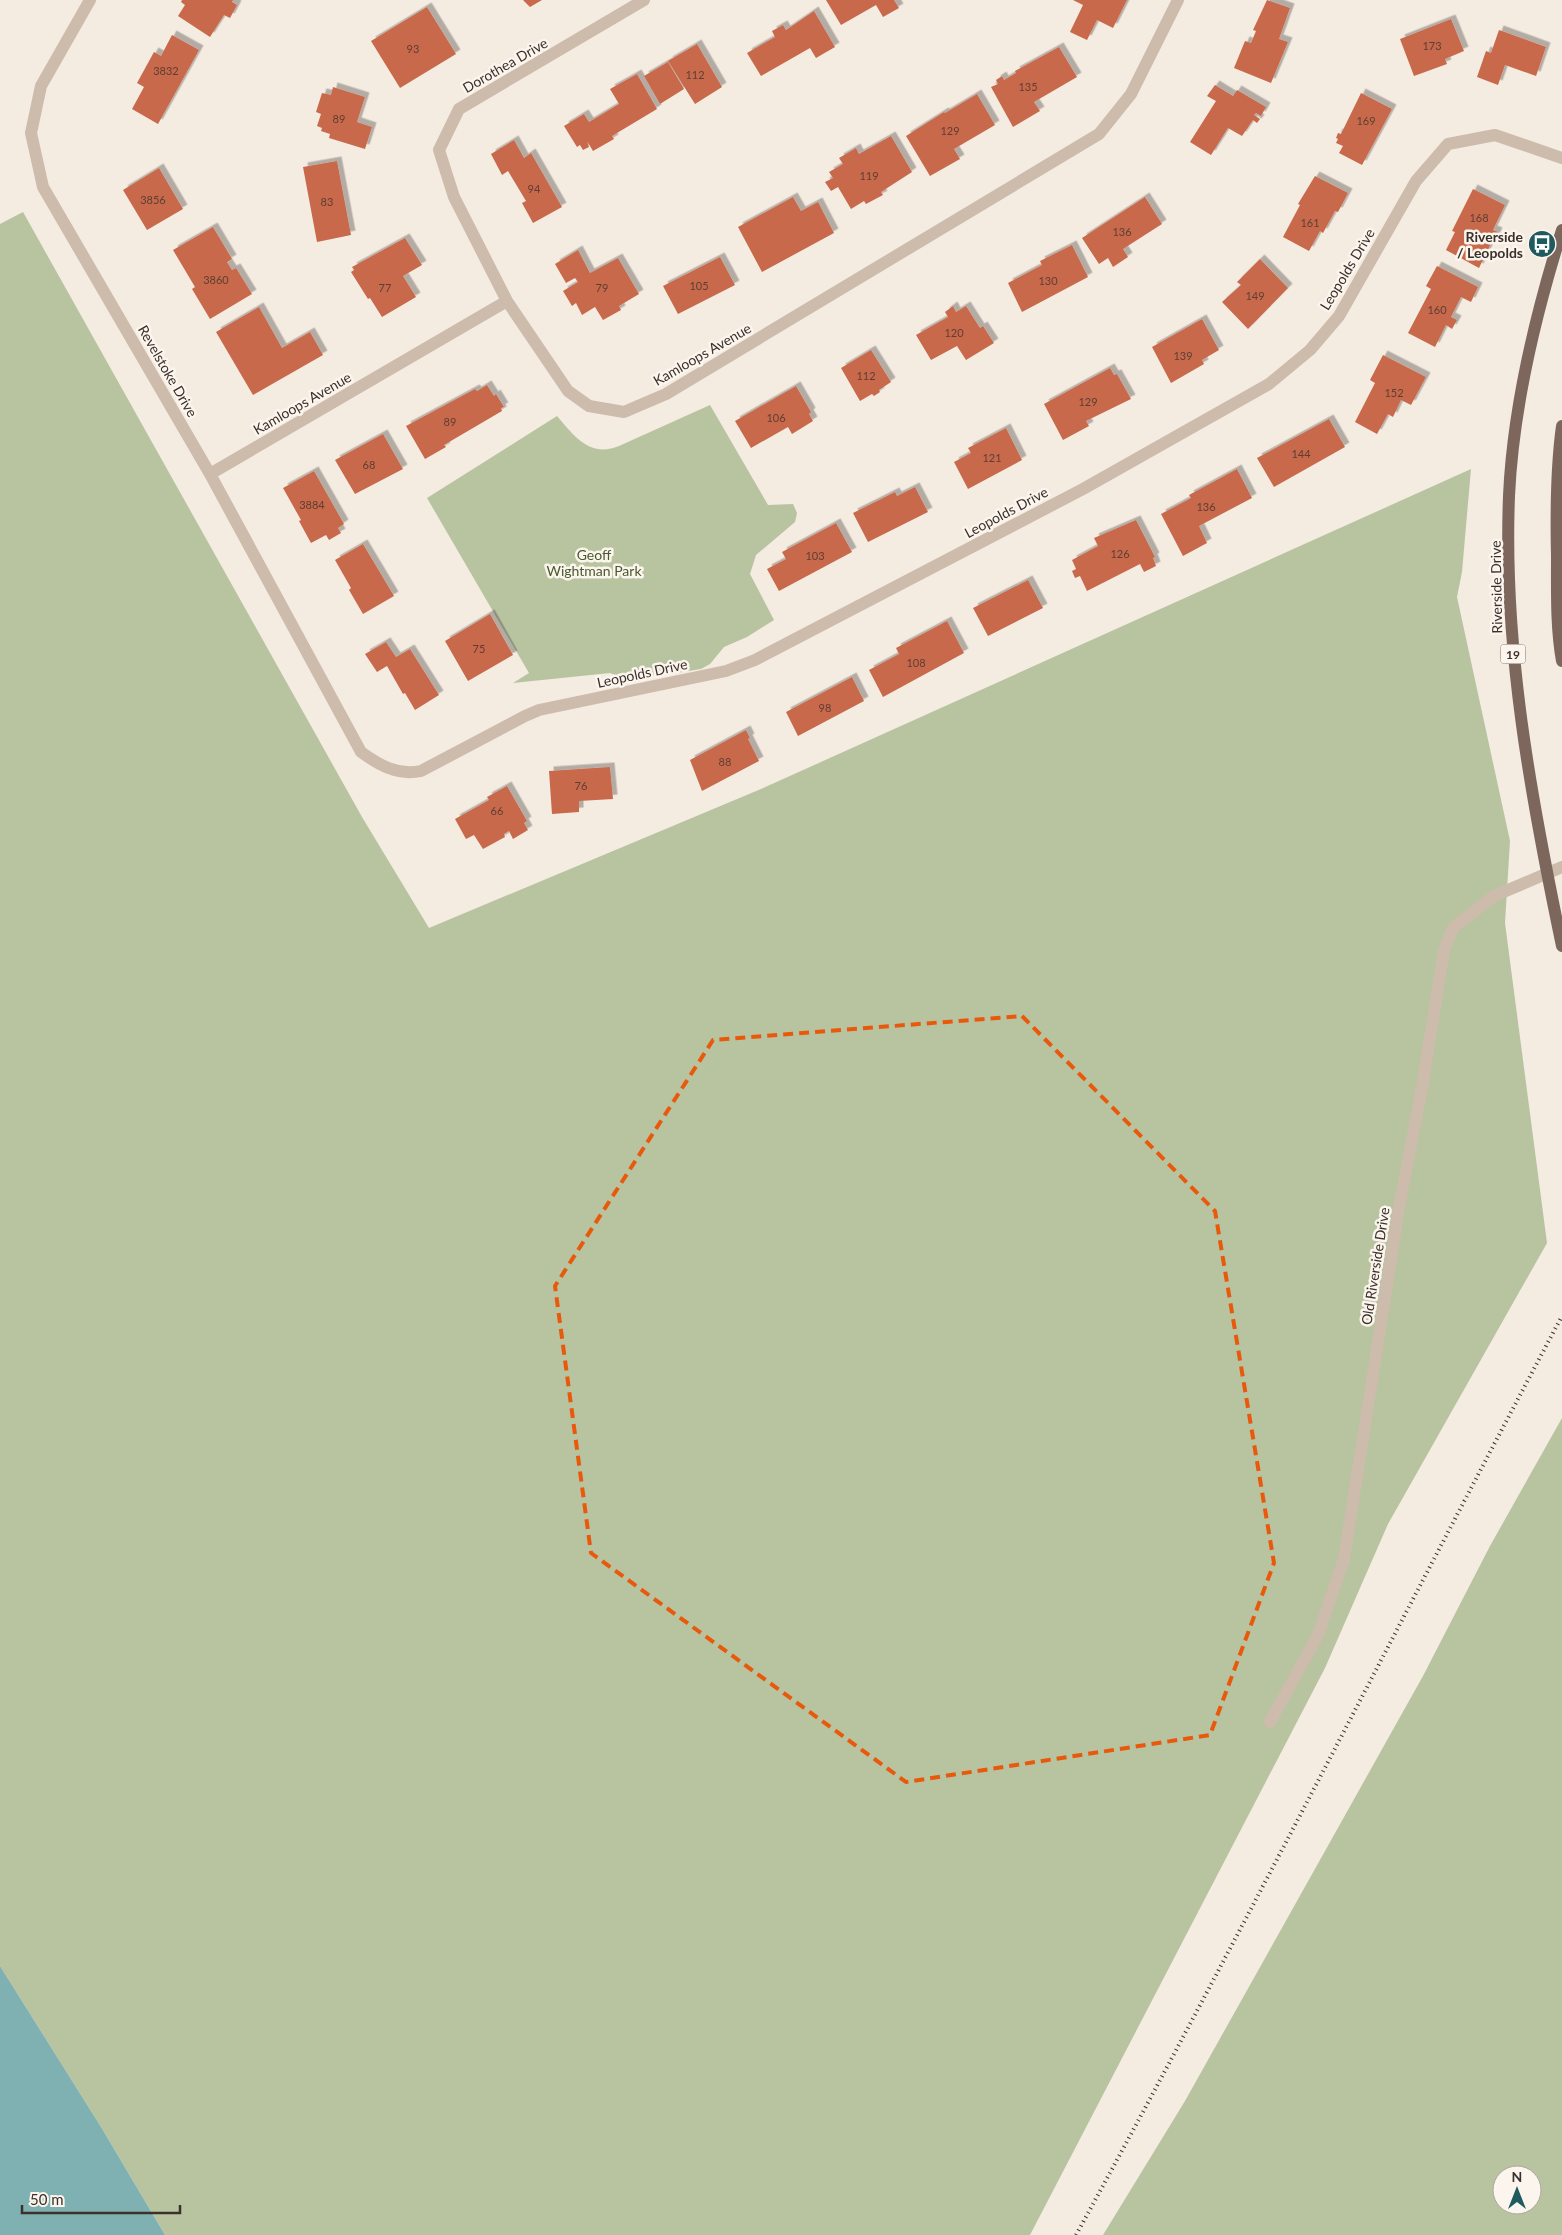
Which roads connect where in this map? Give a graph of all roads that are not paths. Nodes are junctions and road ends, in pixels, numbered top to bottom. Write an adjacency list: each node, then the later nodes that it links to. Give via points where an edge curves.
1 (90, 0): 8 (street, Revelstoke Drive, via 41,86 31,133 43,187)
2 (644, 0): 6 (street, Dorothea Drive, via 459,109 439,150 454,197)
3 (1178, 0): 6 (street, Kamloops Avenue, via 1131,94 1099,134 666,394 624,412 589,406 568,391)
4 (1562, 158): 10 (street, Leopolds Drive, via 1494,135 1448,144 1416,181 1339,316 1310,350 1269,384 1083,489 755,660 726,671 539,710 421,771 412,773 387,768)
5 (1562, 230): 12 (main road, Riverside Drive / 19, via 1526,360 1509,496 1513,654)
6 (507, 301): 8 (street, Kamloops Avenue)
7 (1562, 426): 9 (main road, via 1557,483 1557,613)
8 (210, 474): 10 (street, Revelstoke Drive)
9 (1562, 661)
10 (360, 750)
11 (1562, 867): 12 (street, Old Riverside Drive)
12 (1547, 874): 13 (main road, Riverside Drive / 19); 14 (street, Old Riverside Drive, via 1494,896 1453,928 1444,950 1399,1208 1344,1559 1318,1635)
13 (1562, 946)
14 (1270, 1722)

